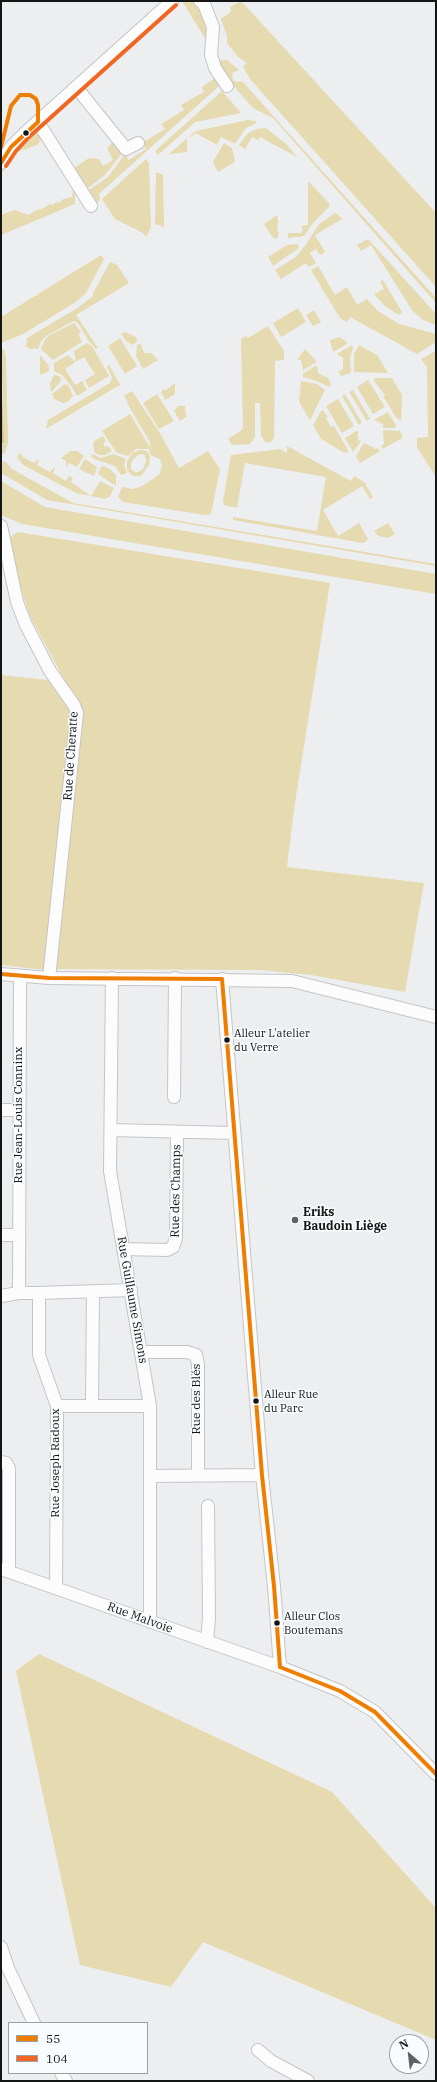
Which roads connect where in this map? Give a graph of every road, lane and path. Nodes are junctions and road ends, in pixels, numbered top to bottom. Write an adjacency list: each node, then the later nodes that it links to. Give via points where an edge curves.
1 (172, 1): 4 (street)
2 (200, 1): 3 (street, via 204,4 213,27 212,55 215,68)
3 (227, 86)
4 (76, 87): 5 (street); 6 (street, via 126,149)
5 (38, 122): 7 (street, via 11,147); 8 (street)
6 (138, 143)
7 (1, 163)
8 (91, 206)
9 (1, 526): 12 (street, Rue de Cheratte, via 17,602 26,625 50,671 77,713)
10 (1, 974): 11 (street)
11 (20, 976): 12 (street); 19 (street, Rue Jean-Louis Conninx)
12 (49, 978): 13 (street)
13 (112, 978): 14 (street); 20 (street, Rue Guillaume Simons)
14 (175, 978): 15 (street); 17 (street)
15 (222, 979): 16 (street, via 292,981); 22 (street)
16 (436, 1017)
17 (174, 1097)
18 (1, 1110): 19 (street)
19 (19, 1110): 23 (street, Rue Jean-Louis Conninx)
20 (111, 1130): 21 (street, Rue des Champs); 25 (street, Rue Guillaume Simons, via 111,1179)
21 (177, 1132): 22 (street, Rue des Champs); 25 (street, Rue des Champs, via 176,1238 173,1247 167,1250)
22 (234, 1133): 36 (street)
23 (19, 1235): 24 (street); 28 (street, Rue Jean-Louis Conninx)
24 (1, 1236)
25 (123, 1249): 26 (street, Rue Guillaume Simons)
26 (130, 1290): 27 (street); 31 (street, Rue Guillaume Simons)
27 (93, 1292): 29 (street); 33 (street)
28 (19, 1293): 29 (street); 30 (street)
29 (39, 1293): 32 (street, Rue Joseph Radoux, via 39,1356)
30 (1, 1296)
31 (141, 1352): 34 (street, Rue Guillaume Simons); 38 (street, Rue des Blés, via 187,1352 196,1355)
32 (58, 1406): 33 (street); 41 (street, Rue Joseph Radoux)
33 (92, 1406): 34 (street)
34 (150, 1406): 37 (street, Rue Guillaume Simons)
35 (1, 1462): 40 (street, via 6,1463 9,1468)
36 (262, 1475): 38 (street); 44 (street)
37 (150, 1476): 38 (street); 42 (street, Rue Guillaume Simons)
38 (198, 1476)
39 (208, 1506): 43 (street)
40 (5, 1570): 41 (street, Rue Malvoie)
41 (56, 1588): 42 (street, Rue Malvoie)
42 (150, 1622): 43 (street, Rue Malvoie)
43 (207, 1642): 44 (street, Rue Malvoie)
44 (280, 1667): 45 (street, Rue Malvoie, via 340,1691 375,1712)
45 (436, 1774)
46 (1, 1947): 47 (street)
47 (34, 2022)
48 (258, 2050): 49 (street, via 271,2062)
49 (308, 2081)

